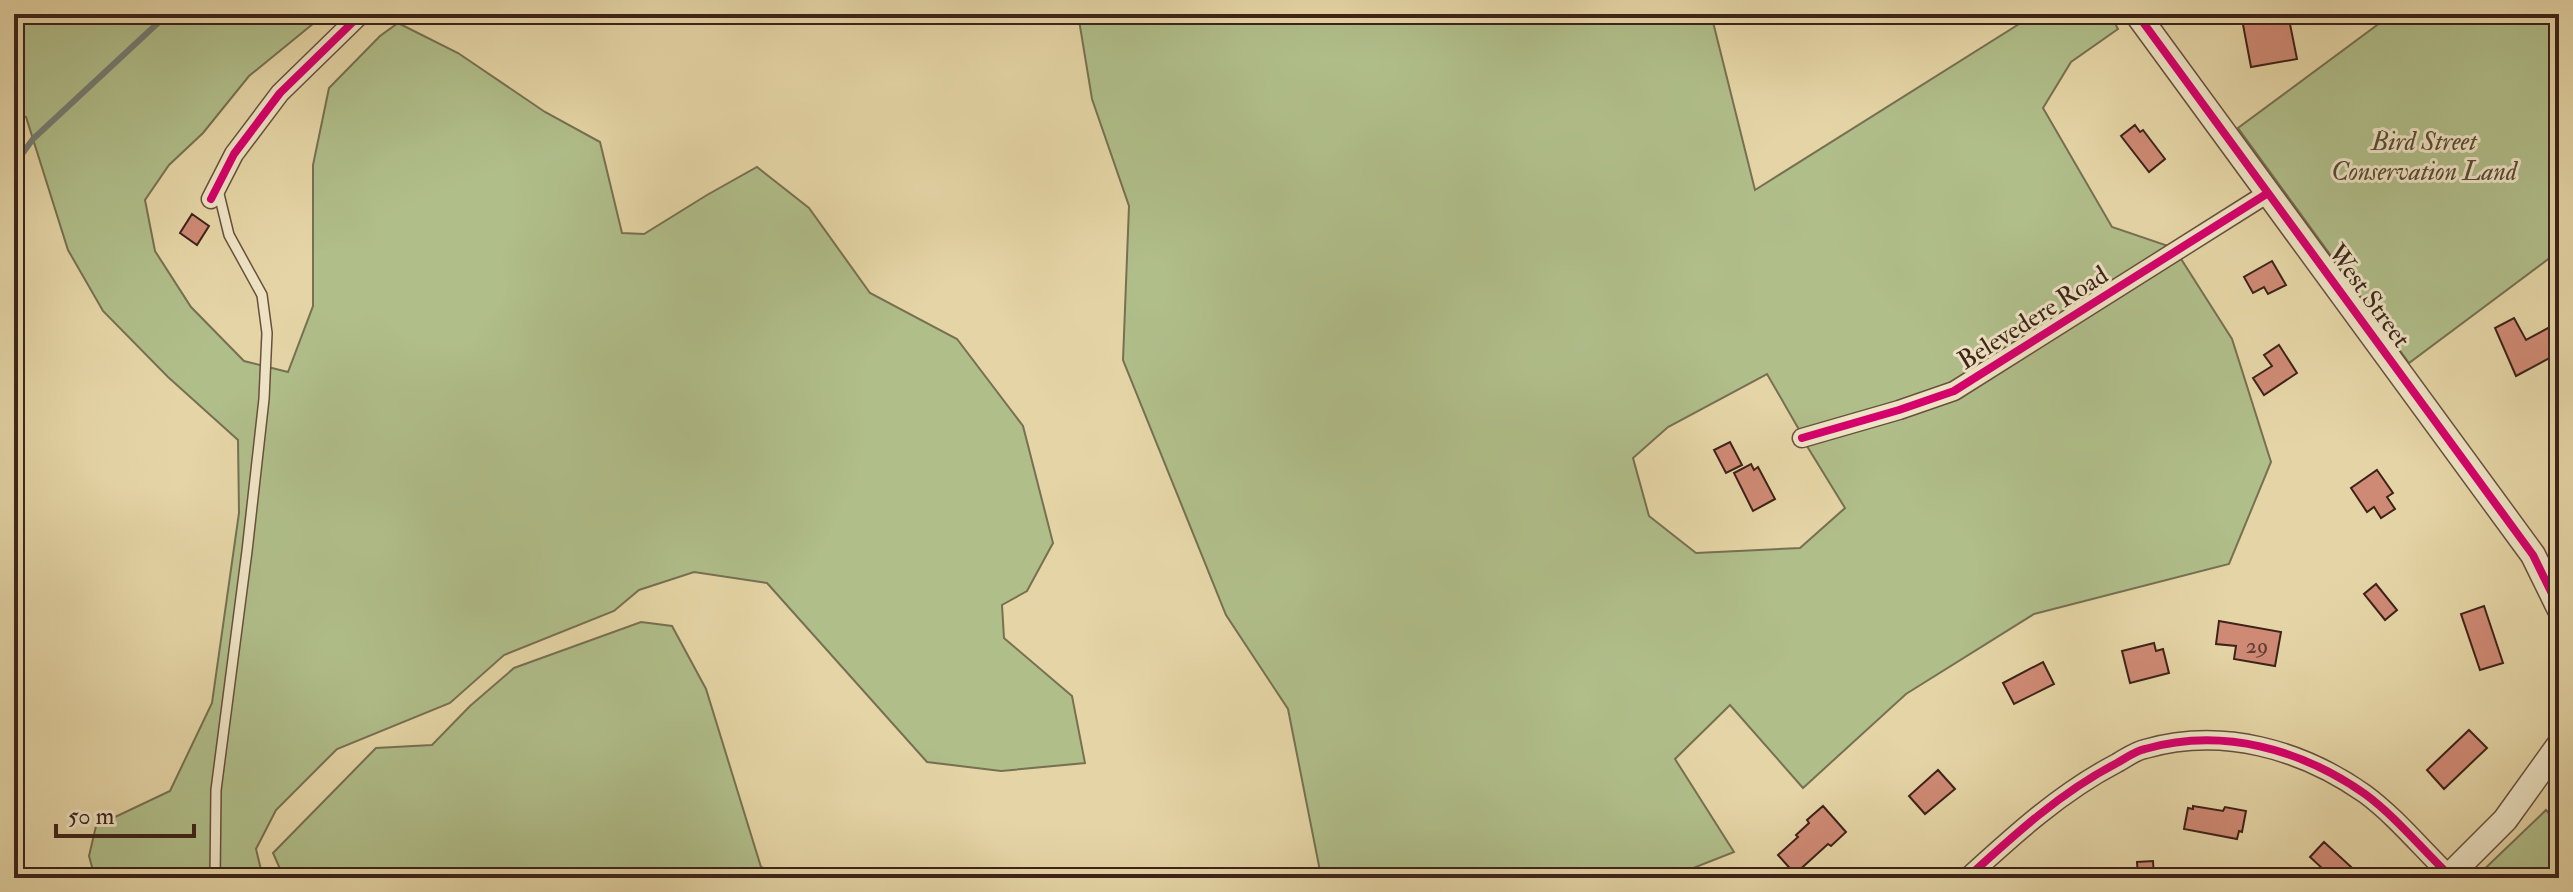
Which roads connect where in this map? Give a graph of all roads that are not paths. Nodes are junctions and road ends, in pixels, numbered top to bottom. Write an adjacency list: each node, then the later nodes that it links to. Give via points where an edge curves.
1 (361, 14): 3 (street, via 280,93 234,154)
2 (2137, 14): 4 (street, West Street)
3 (214, 193): 9 (lane, via 229,235 262,295 267,333 261,430 216,790)
4 (2268, 193): 5 (street, Belevedere Road, via 1954,391); 6 (street, West Street, via 2533,555)
5 (1802, 438)
6 (2559, 608)
7 (2559, 745): 8 (street, via 2505,820)
8 (2448, 876): 10 (street, via 2367,796 2329,771 2242,742 2198,741 2143,749 2092,776)
9 (215, 878)
10 (1967, 878)

